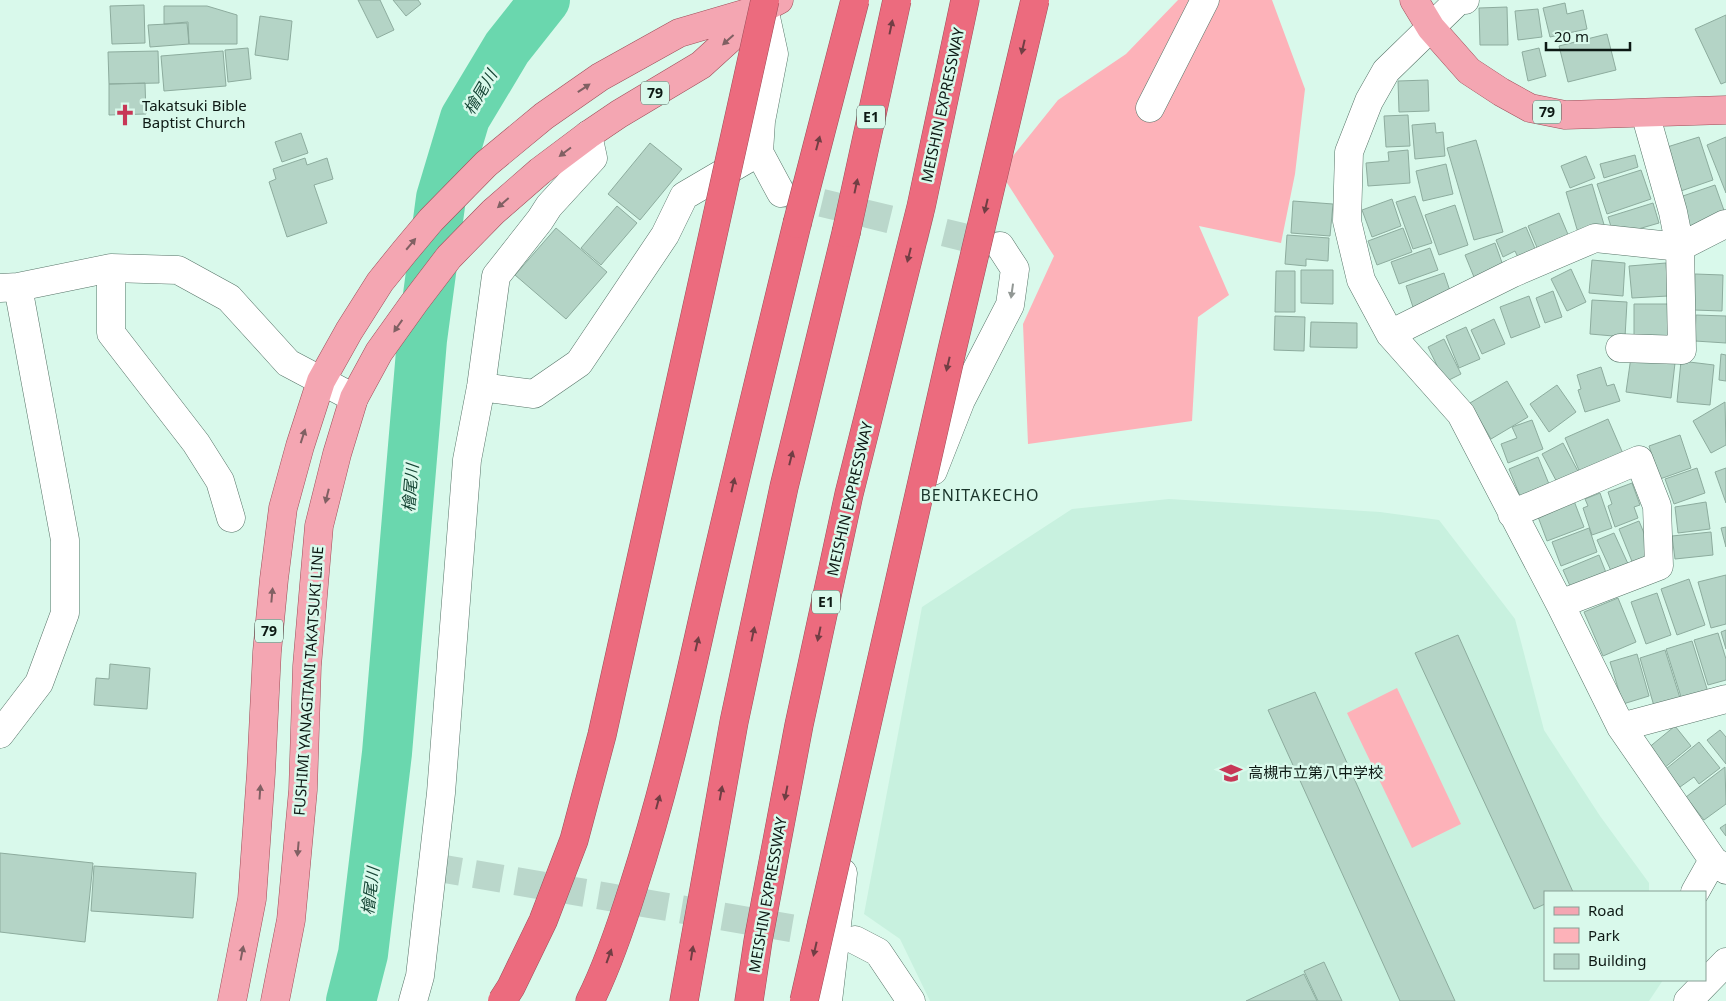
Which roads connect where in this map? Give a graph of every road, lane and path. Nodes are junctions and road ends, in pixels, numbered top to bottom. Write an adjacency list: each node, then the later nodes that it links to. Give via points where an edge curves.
1 (855, 0): 40 (highway, one-way to 1, bridge, via 624,914 648,840 682,708 734,477)
2 (897, 0): 41 (highway, E1, one-way to 2, bridge, via 734,722 784,487 846,233)
3 (965, 0): 42 (highway, MEISHIN EXPRESSWAY / E1, one-way to 42, via 921,207 849,494 803,706)
4 (1034, 0): 43 (highway, one-way to 43, bridge)
5 (1205, 0): 10 (street)
6 (1414, 0): 9 (main road, 79)
7 (1465, 0): 9 (street, via 1459,0)
8 (768, 2): 13 (main road, FUSHIMI YANAGITANI TAKATSUKI LINE / 79, one-way to 13, via 701,65); 14 (street, via 774,54 761,122); 23 (main road, 79, one-way to 8, via 380,282 431,220 479,171 544,116 600,77 679,33); 39 (highway, bridge, via 602,735 574,840 544,920)
9 (1431, 28): 12 (main road, 79, via 1470,71 1530,108 1565,115); 21 (street, via 1386,71 1369,101 1349,152 1347,221 1361,280)
10 (1150, 108)
11 (1726, 110): 12 (main road, 79)
12 (1644, 113): 18 (street)
13 (588, 135): 24 (street, via 594,158 549,206 496,276); 25 (main road, FUSHIMI YANAGITANI TAKATSUKI LINE / 79, one-way to 25, via 493,212 449,257 379,352)
14 (759, 152): 15 (street); 24 (street, via 684,196 664,235 579,363 534,394)
15 (781, 193)
16 (1725, 224): 18 (street)
17 (1000, 246): 44 (street, one-way to 44, via 1015,269 1010,305 960,400 924,494 866,729 843,873)
18 (1680, 247): 21 (street, via 1595,238 1513,273); 22 (street, via 1682,350)
19 (111, 268): 20 (street); 23 (street, via 178,270 229,298 288,363); 27 (street, via 111,333 196,443 220,481)
20 (9, 288): 31 (street, via 65,540 65,613 39,683)
21 (1390, 334): 26 (street, via 1461,414)
22 (1620, 348)
23 (321, 381): 25 (street); 36 (main road, 79, one-way to 23, via 252,900 267,652 283,508)
24 (481, 387): 38 (street, via 467,460 441,793 420,976)
25 (354, 398): 37 (main road, FUSHIMI YANAGITANI TAKATSUKI LINE / 79, one-way to 37, via 319,526 307,666 303,790 291,920)
26 (1512, 514): 28 (street); 28 (street, via 1639,460 1657,506 1659,566)
27 (231, 518)
28 (1560, 604): 30 (street)
29 (1726, 699): 30 (street)
30 (1620, 727): 32 (street)
31 (0, 734)
32 (1719, 865): 33 (street)
33 (1696, 891)
34 (855, 940): 45 (street, via 878,952)
35 (1726, 962): 46 (street)
36 (232, 1001)
37 (275, 1001)
38 (413, 1001)
39 (502, 1001)
40 (590, 1001)
41 (684, 1001)
42 (749, 1001)
43 (804, 1001)
44 (828, 1001)
45 (911, 1001)
46 (1688, 1001)

